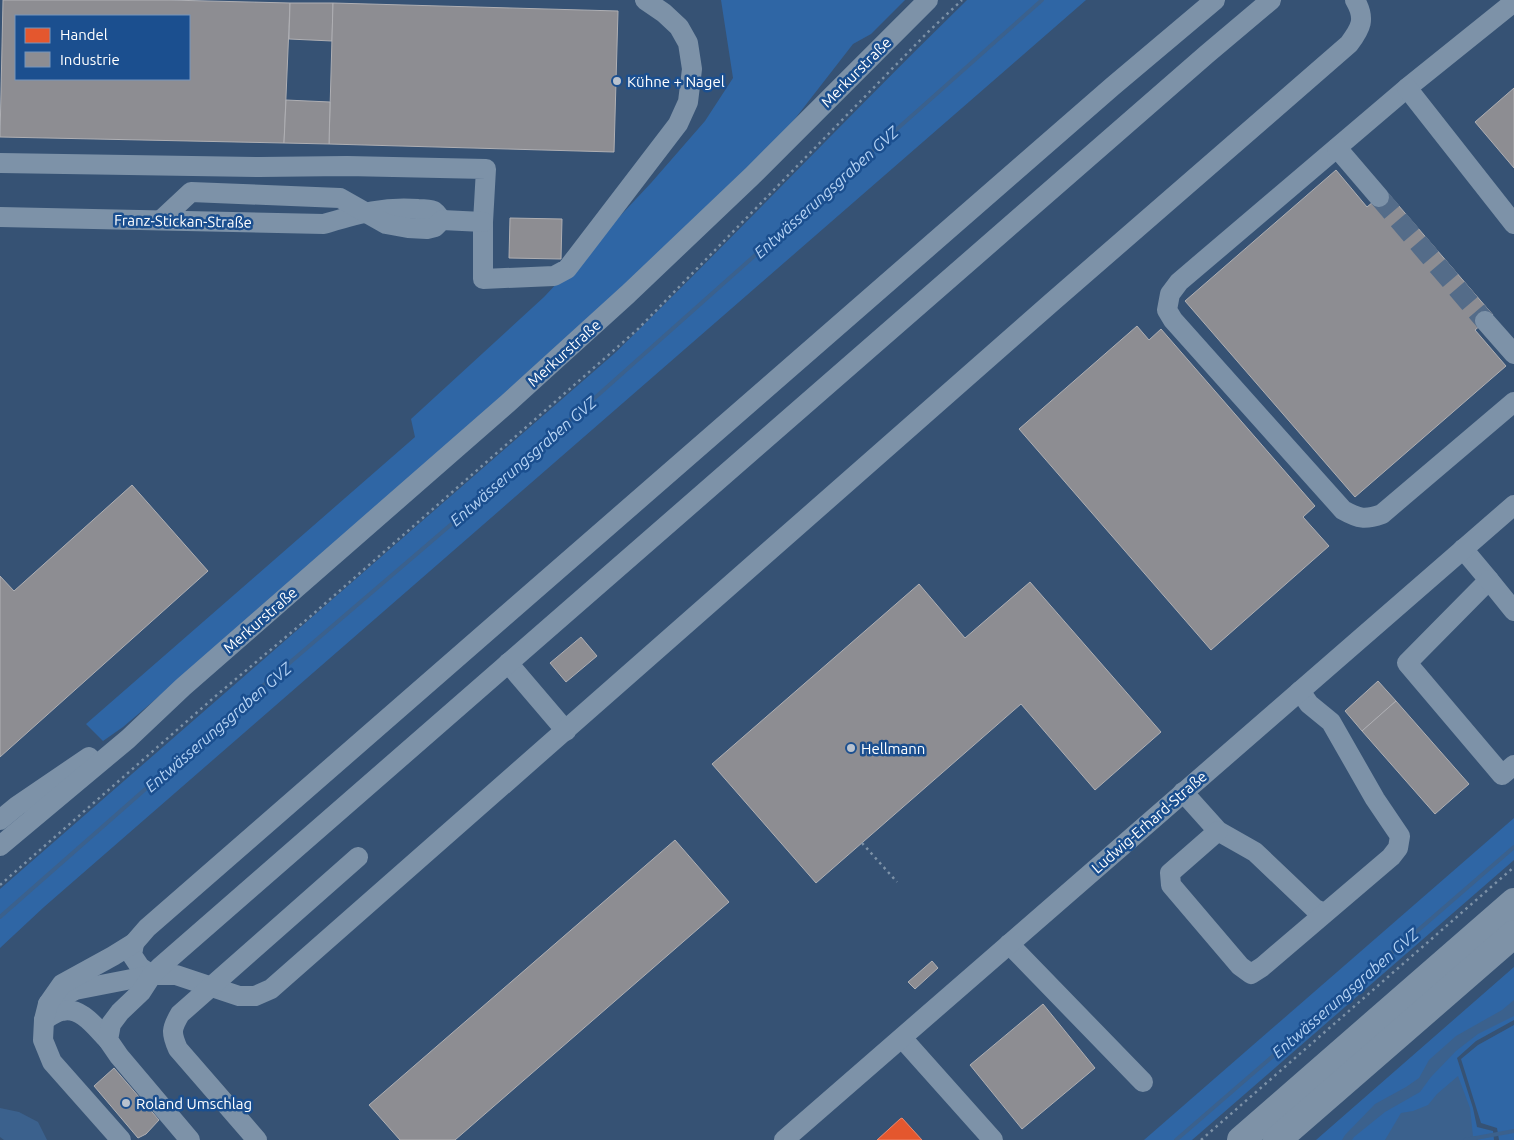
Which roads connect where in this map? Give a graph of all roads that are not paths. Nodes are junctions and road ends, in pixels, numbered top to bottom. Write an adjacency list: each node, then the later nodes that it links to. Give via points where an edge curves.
1 (645, 0): 14 (street, via 679,27 688,43 692,69 688,102 678,124 577,256 566,269 554,276 483,279)
2 (928, 0): 24 (street, Merkurstraße, via 752,176 628,294)
3 (1215, 0): 36 (street, via 147,928)
4 (1271, 0): 23 (street)
5 (1355, 0): 26 (street, via 1362,14 1360,30 1349,44)
6 (1514, 2): 7 (street)
7 (1407, 88): 8 (street); 15 (street)
8 (1337, 148): 10 (street); 18 (street, via 1179,282 1170,294 1167,310 1173,320 1343,510 1356,517 1382,514)
9 (0, 163): 14 (street, via 486,169)
10 (1379, 197)
11 (365, 212): 13 (street, Franz-Stickan-Straße, via 324,224); 13 (street, via 340,198 191,192); 14 (street, via 386,224 408,228 427,229 442,220)
12 (0, 217): 13 (street, Franz-Stickan-Straße)
13 (161, 220)
14 (483, 222)
15 (1514, 224)
16 (1486, 321): 17 (street)
17 (1514, 354)
18 (1514, 402)
19 (1514, 505): 20 (street, Ludwig-Erhard-Straße)
20 (1462, 549): 21 (street); 25 (street, Ludwig-Erhard-Straße)
21 (1489, 580): 22 (street); 27 (street, via 1407,663 1502,775)
22 (1514, 611)
23 (508, 663): 26 (street); 38 (street)
24 (183, 687): 29 (street, Merkurstraße); 31 (street, Merkurstraße, via 128,740)
25 (1300, 691): 28 (street, Ludwig-Erhard-Straße); 34 (street, via 1309,704 1331,722 1400,836 1398,848 1391,857)
26 (566, 731): 39 (street, via 271,989 255,996 239,996)
27 (1514, 765)
28 (1183, 792): 30 (street); 37 (street, Ludwig-Erhard-Straße)
29 (0, 820)
30 (1218, 831): 34 (street, via 1255,852 1314,909); 34 (street, via 1170,873 1171,886 1240,966 1251,974)
31 (0, 846)
32 (358, 857): 39 (street)
33 (1514, 902): 49 (highway)
34 (1324, 913)
35 (1514, 934): 50 (highway)
36 (134, 943): 38 (street, via 132,955); 40 (street, via 62,984)
37 (1009, 944): 41 (street, Ludwig-Erhard-Straße); 43 (street)
38 (152, 976): 39 (street, via 176,975); 40 (street, via 75,990); 42 (street, via 111,1024)
39 (211, 987): 46 (street, via 180,1014 172,1028 173,1038 178,1049)
40 (46, 1012): 42 (street, via 74,1010); 44 (street, via 43,1040 52,1062)
41 (902, 1038): 47 (street, Ludwig-Erhard-Straße); 48 (street)
42 (108, 1040): 45 (street)
43 (1143, 1082)
44 (121, 1140)
45 (190, 1140)
46 (257, 1140)
47 (784, 1140)
48 (993, 1140)
49 (1241, 1140)
50 (1277, 1140)

